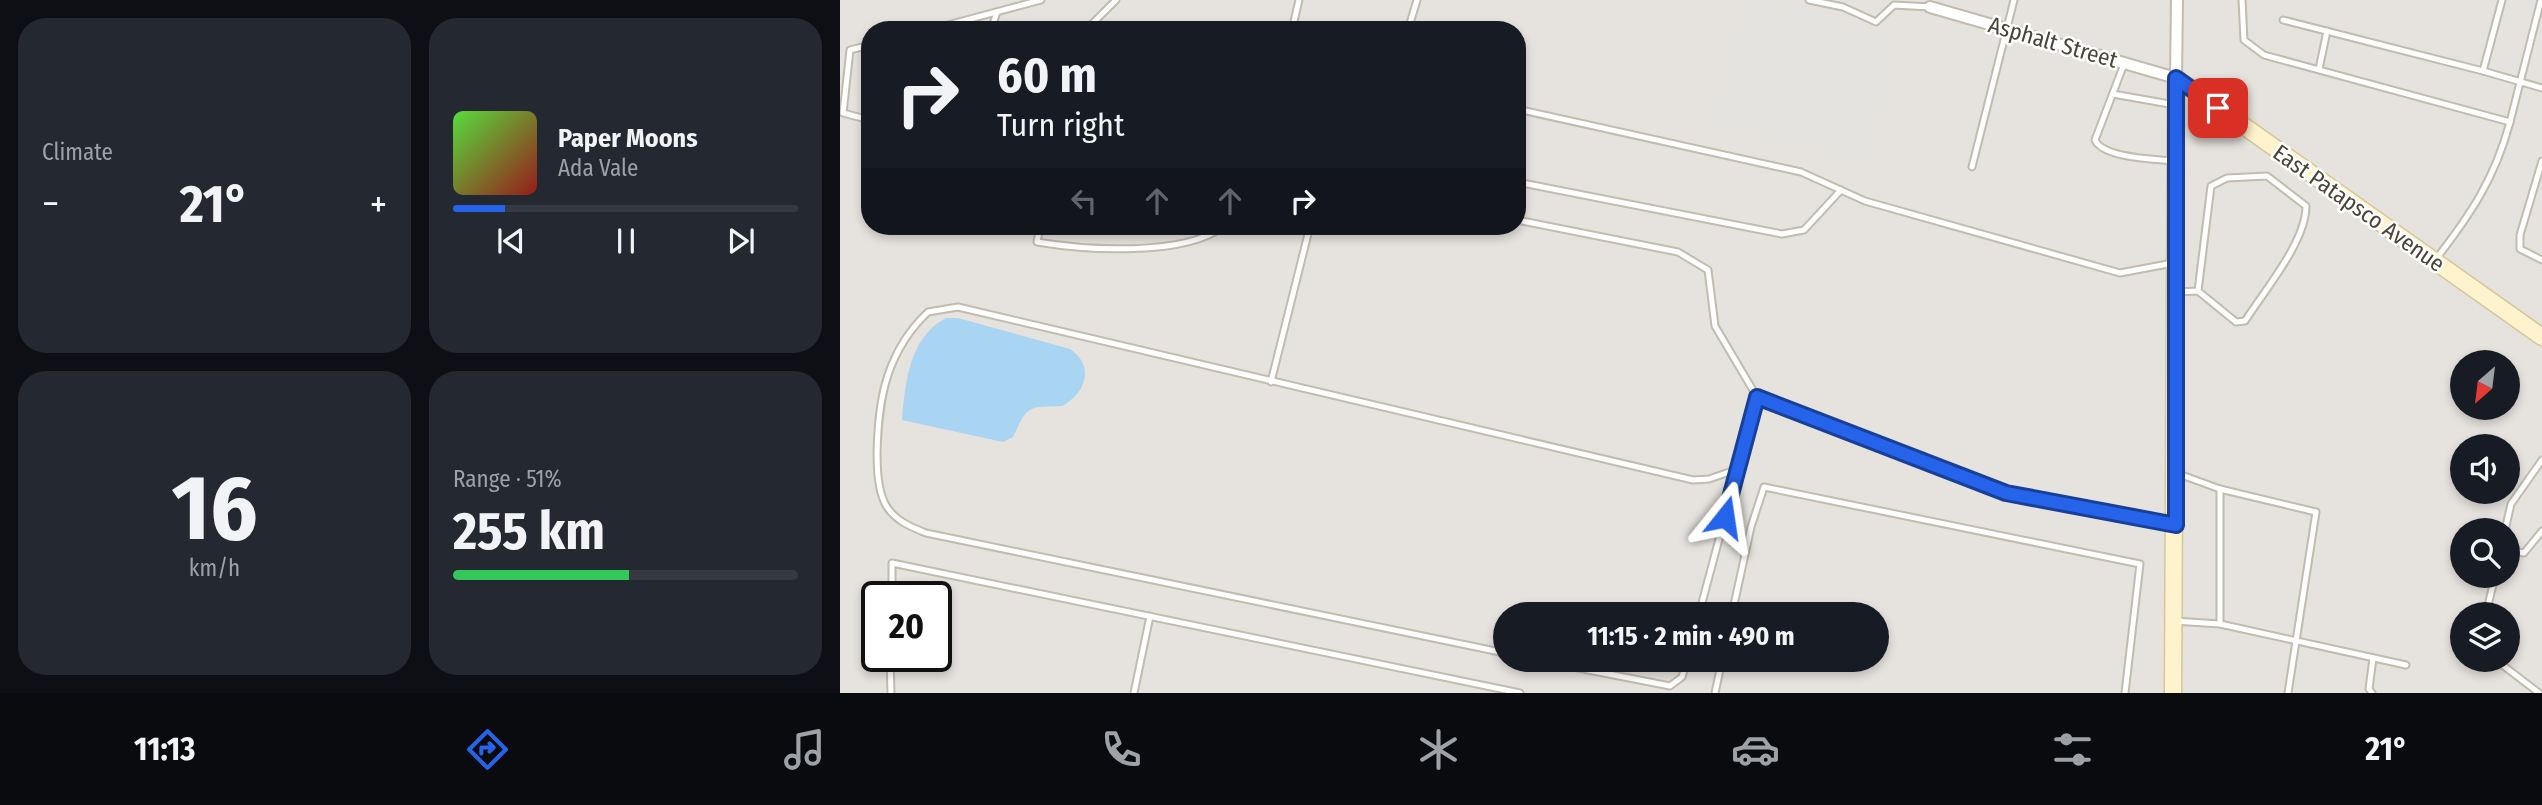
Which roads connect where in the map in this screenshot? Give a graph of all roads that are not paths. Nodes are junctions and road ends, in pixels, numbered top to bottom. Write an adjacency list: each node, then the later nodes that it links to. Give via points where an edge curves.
1 (1041, 0): 12 (lane)
2 (1116, 0): 16 (lane)
3 (1299, 0): 17 (lane)
4 (1417, 0): 18 (lane)
5 (1809, 0): 11 (lane, via 1843,7 1876,22 1894,5)
6 (2014, 0): 19 (lane)
7 (2176, 0): 25 (street)
8 (2242, 0): 23 (lane, via 2244,40 2254,50)
9 (2502, 0): 24 (lane)
10 (2541, 0): 26 (lane)
11 (1930, 7): 19 (street, Asphalt Street)
12 (997, 12): 14 (lane); 15 (lane)
13 (2283, 20): 20 (lane)
14 (963, 21)
15 (994, 21)
16 (1095, 21)
17 (1294, 21)
18 (1411, 21)
19 (2007, 29): 22 (street, Asphalt Street); 35 (lane)
20 (2327, 31): 23 (lane); 24 (lane)
21 (861, 47): 31 (lane, via 850,50 843,113)
22 (2124, 63): 25 (street, Asphalt Street); 28 (lane)
23 (2319, 69): 32 (lane)
24 (2483, 71): 26 (lane)
25 (2176, 78): 29 (street); 43 (street, East Patapsco Avenue)
26 (2520, 83): 27 (lane); 32 (lane)
27 (2542, 88)
28 (2113, 94): 29 (lane); 34 (lane, via 2096,144 2106,151)
29 (2176, 105): 34 (street)
30 (1526, 111): 37 (lane, via 1801,172)
31 (861, 118)
32 (2510, 122): 43 (lane, via 2491,181)
33 (2542, 161): 42 (lane, via 2520,249)
34 (2176, 162): 44 (street)
35 (1972, 167)
36 (1526, 184): 37 (lane, via 1782,234 1804,230)
37 (1841, 190): 44 (lane, via 1865,201 2120,273)
38 (1526, 222): 49 (lane, via 1678,252 1709,270 1715,326)
39 (1038, 235): 40 (lane, via 1037,242 1105,250 1150,247)
40 (1204, 235)
41 (1308, 235): 48 (lane)
42 (2542, 260)
43 (2435, 261): 47 (street, East Patapsco Avenue)
44 (2176, 263): 46 (street)
45 (2198, 291): 45 (lane, via 2236,322 2245,321 2306,221 2306,206 2267,176 2227,178 2211,186); 46 (lane)
46 (2176, 292): 52 (street)
47 (2542, 337)
48 (1271, 382): 51 (lane, via 1693,480); 65 (lane, via 944,307 928,312 916,324 888,375 877,480 894,516 926,533)
49 (1757, 397): 51 (lane); 55 (lane, via 2006,493)
50 (2542, 460): 54 (lane, via 2511,504)
51 (1738, 469): 59 (lane)
52 (2176, 473): 53 (lane); 55 (street)
53 (2220, 489): 63 (lane); 64 (lane, via 2316,512)
54 (2508, 518)
55 (2176, 525): 62 (street)
56 (2542, 531): 57 (lane)
57 (2520, 552)
58 (891, 581): 61 (lane, via 892,563)
59 (1702, 602)
60 (1735, 602): 78 (lane, via 1763,487 2140,564)
61 (1150, 616): 73 (lane); 75 (lane)
62 (2174, 621): 63 (lane); 79 (street)
63 (2220, 624): 64 (lane)
64 (2297, 642): 66 (lane); 80 (lane)
65 (1493, 651)
66 (2373, 658): 67 (lane); 81 (lane)
67 (2406, 665)
68 (890, 672): 74 (lane)
69 (1598, 672): 70 (lane, via 1670,686)
70 (1683, 672)
71 (1719, 672): 77 (lane)
72 (2512, 672): 82 (lane)
73 (1498, 691): 76 (lane)
74 (891, 693)
75 (1133, 693)
76 (1520, 693)
77 (1714, 693)
78 (2125, 693)
79 (2173, 693)
80 (2288, 693)
81 (2372, 693)
82 (2539, 693)

